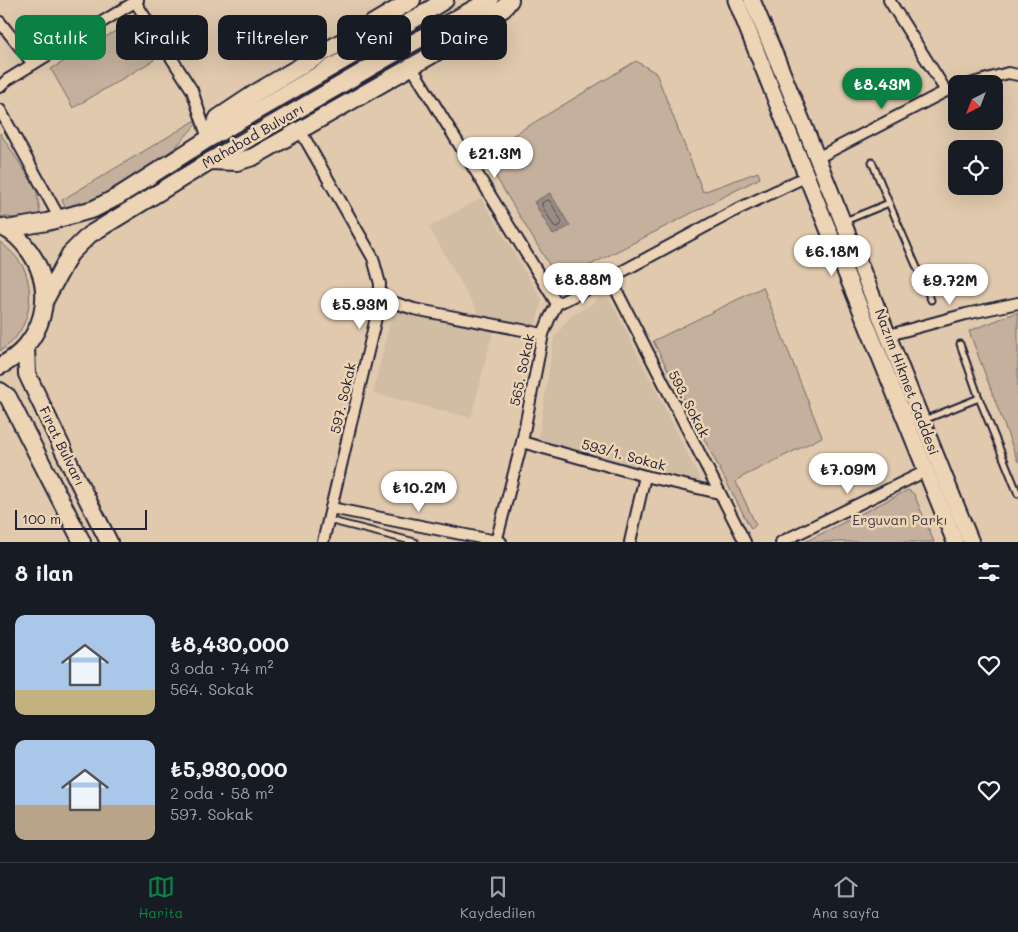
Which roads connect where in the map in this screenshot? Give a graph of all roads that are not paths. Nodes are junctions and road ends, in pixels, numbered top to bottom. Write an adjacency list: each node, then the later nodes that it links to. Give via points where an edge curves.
1 (136, 0): 10 (street); 18 (street, via 192,90)
2 (412, 0): 18 (main road, via 218,118)
3 (445, 0): 18 (main road, Mahabad Bulvarı)
4 (490, 0): 20 (main road, Mahabad Bulvarı)
5 (510, 0): 11 (main road, via 503,9)
6 (736, 0): 22 (main road, Nazım Hikmet Caddesi)
7 (752, 0): 19 (main road, Nazım Hikmet Caddesi)
8 (889, 0): 15 (street)
9 (0, 22): 10 (street)
10 (34, 64): 14 (street)
11 (411, 66): 17 (main road); 31 (street)
12 (1001, 75): 13 (street)
13 (1018, 75)
14 (0, 87)
15 (946, 91): 19 (street)
16 (0, 110): 24 (street)
17 (300, 130): 20 (main road, via 253,157 237,162); 28 (street, 597. Sokak, via 373,258)
18 (208, 139): 24 (main road, Mahabad Bulvarı, via 117,197 94,209)
19 (817, 158): 25 (main road, Nazım Hikmet Caddesi)
20 (210, 161): 30 (main road, Mahabad Bulvarı, via 90,235 70,254)
21 (872, 162): 23 (lane)
22 (807, 176): 27 (street); 42 (main road, Nazım Hikmet Caddesi)
23 (889, 203): 25 (lane); 29 (lane)
24 (60, 219): 26 (main road, Mahabad Bulvarı)
25 (843, 222): 34 (main road, Nazım Hikmet Caddesi)
26 (4, 227): 30 (main road, via 24,243 36,260 43,281)
27 (610, 278): 31 (street); 44 (street, 593. Sokak)
28 (380, 298): 33 (street, via 414,309); 46 (street, 597. Sokak)
29 (931, 300)
30 (44, 302): 36 (main road, via 35,333)
31 (557, 304): 33 (street, 565. Sokak)
32 (1018, 304): 34 (street)
33 (543, 334): 41 (street, 565. Sokak)
34 (888, 335): 40 (main road, Nazım Hikmet Caddesi)
35 (960, 344): 39 (lane)
36 (26, 347): 37 (main road); 49 (main road, Fırat Bulvarı, via 27,374)
37 (0, 366)
38 (0, 391): 48 (main road, Fırat Bulvarı, via 8,397)
39 (979, 398): 40 (lane); 45 (lane)
40 (921, 421): 57 (main road, Nazım Hikmet Caddesi)
41 (522, 442): 43 (street, 593/1. Sokak); 52 (street, 565. Sokak)
42 (926, 471): 55 (street); 56 (main road, Nazım Hikmet Caddesi)
43 (645, 476): 44 (street, 593/1. Sokak); 53 (street)
44 (720, 493): 54 (street, 593. Sokak)
45 (1018, 494)
46 (331, 508): 47 (street, 597. Sokak); 52 (street)
47 (328, 520): 50 (street, 597. Sokak); 51 (lane)
48 (82, 542)
49 (109, 542)
50 (323, 542)
51 (415, 542)
52 (498, 542)
53 (630, 542)
54 (745, 542)
55 (782, 542)
56 (955, 542)
57 (971, 542)

